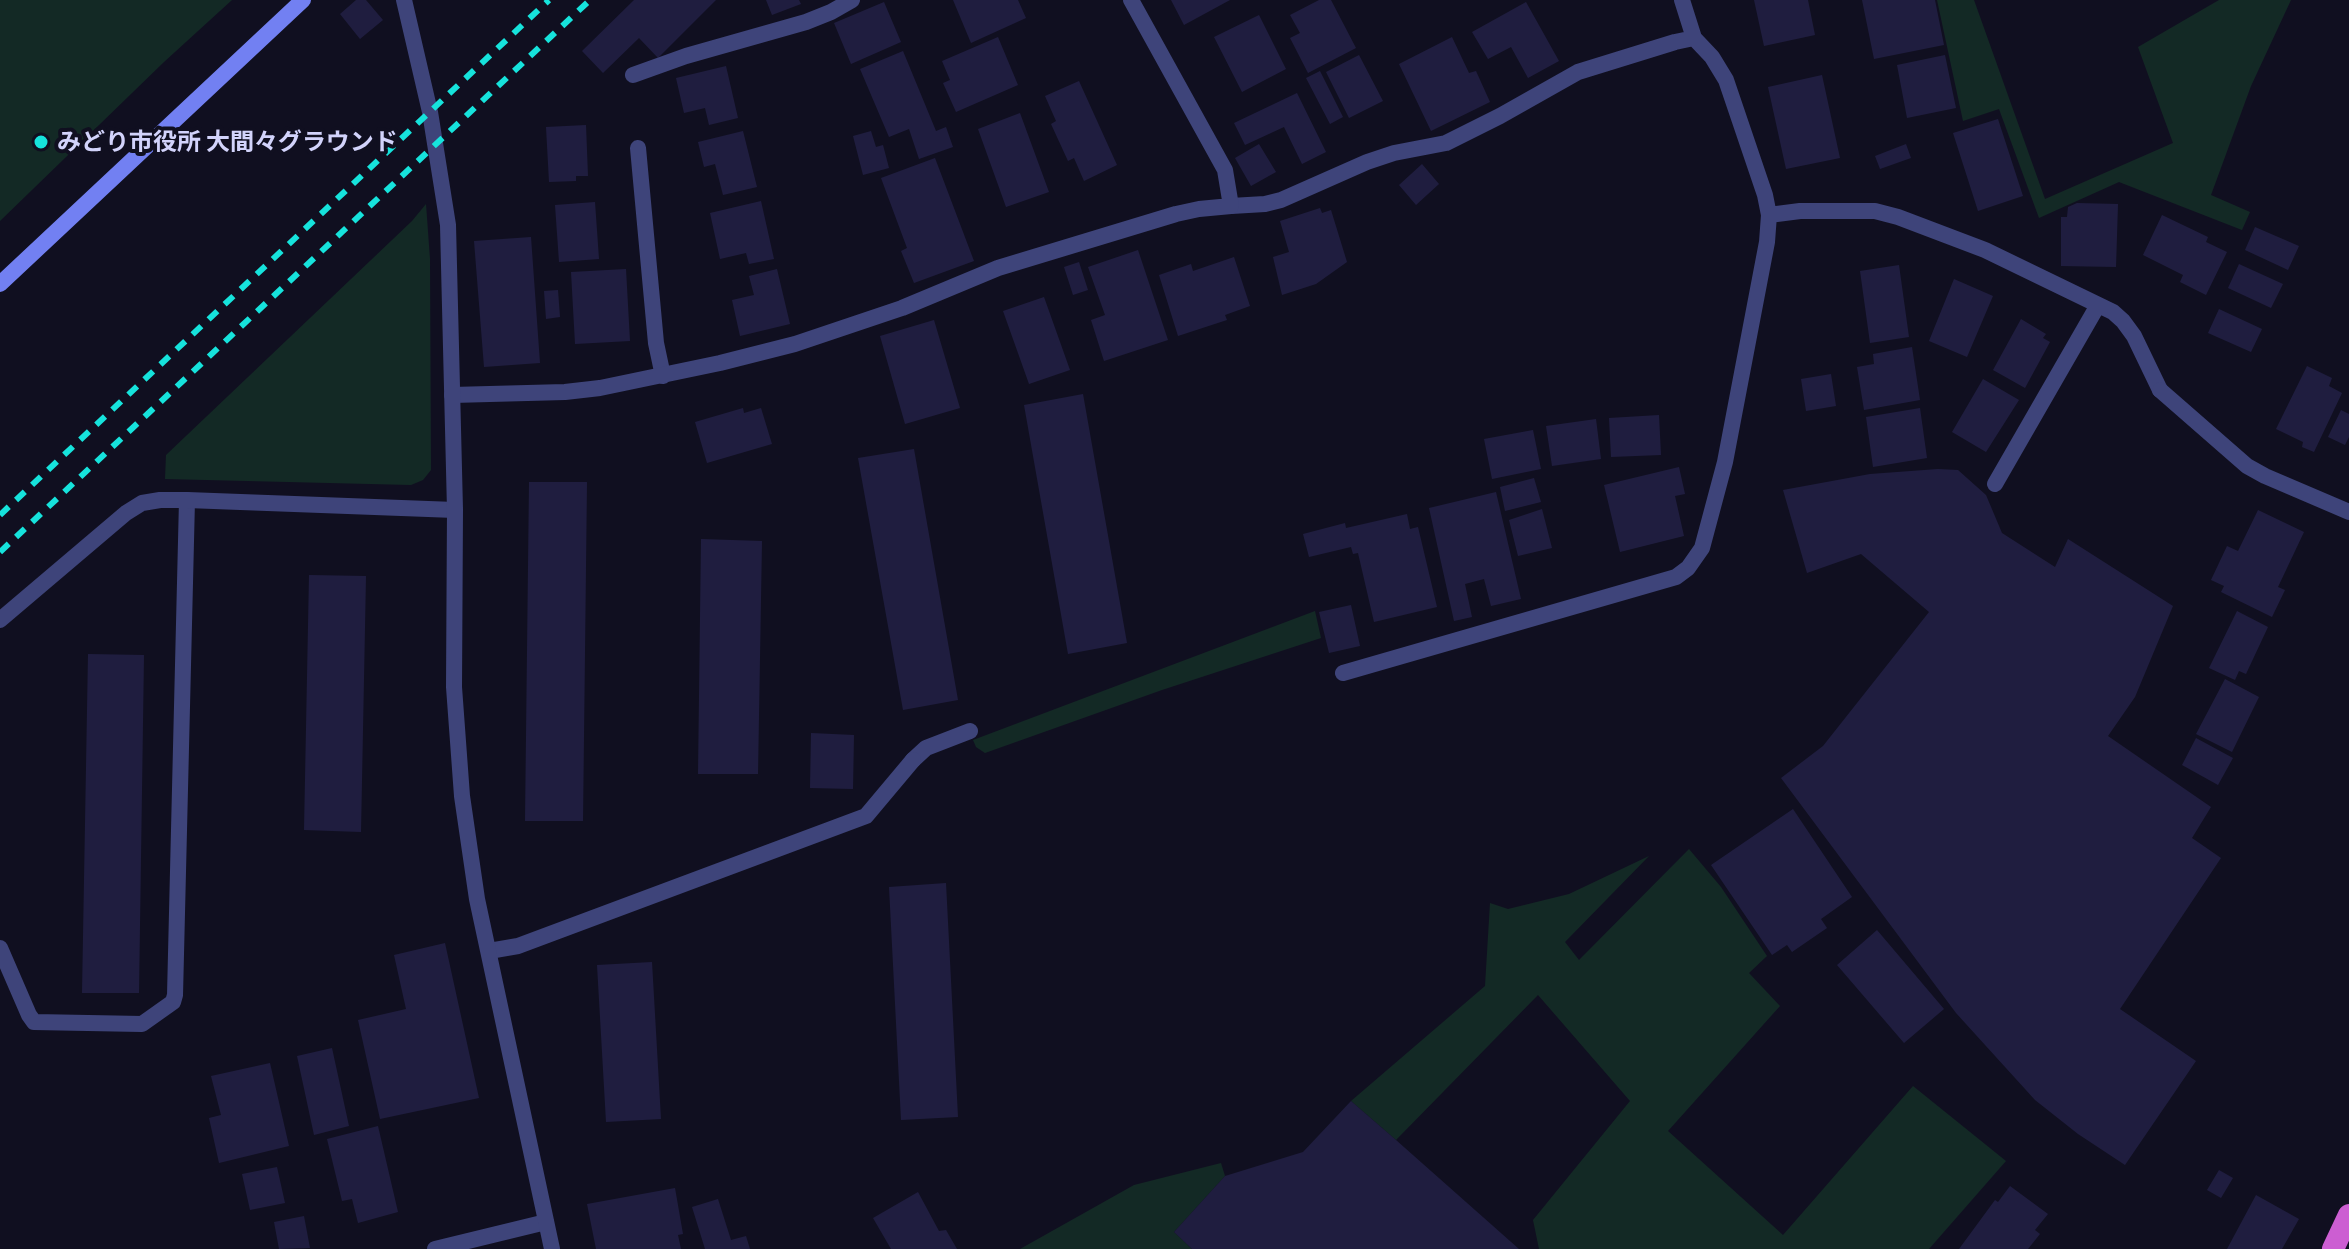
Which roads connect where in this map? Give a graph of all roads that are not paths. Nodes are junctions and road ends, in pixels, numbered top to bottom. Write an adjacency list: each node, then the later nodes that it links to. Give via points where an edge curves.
1 (303, 0): 11 (main road)
2 (404, 0): 14 (street, via 446,201)
3 (852, 0): 7 (street, via 806,22)
4 (1131, 0): 9 (street, via 1225,170)
5 (1682, 0): 6 (street)
6 (1694, 38): 9 (street, via 1578,72 1446,143 1380,157 1281,200); 10 (street, via 1726,80)
7 (633, 75)
8 (638, 148): 13 (street)
9 (1231, 206): 13 (street, via 1176,214 998,268 795,344)
10 (1769, 215): 12 (street, via 1850,210 1898,217 1985,250); 20 (street, via 1725,462 1702,548 1688,568 1676,577)
11 (0, 284)
12 (2098, 305): 15 (street); 18 (street, via 2113,312 2134,336 2160,390 2247,466)
13 (663, 376): 14 (street, via 577,391)
14 (452, 395): 17 (street)
15 (1995, 484)
16 (187, 500): 17 (street); 19 (street, via 142,503 126,513); 22 (street, via 173,1002 142,1024 34,1022)
17 (455, 510): 23 (street, via 454,687 462,796)
18 (2349, 512)
19 (0, 620)
20 (1343, 673)
21 (970, 731): 23 (street, via 926,748 866,816 518,946)
22 (0, 948)
23 (489, 951): 25 (street)
24 (2349, 1215): 28 (highway)
25 (546, 1222): 26 (street); 27 (street)
26 (435, 1249)
27 (552, 1249)
28 (2333, 1249)

